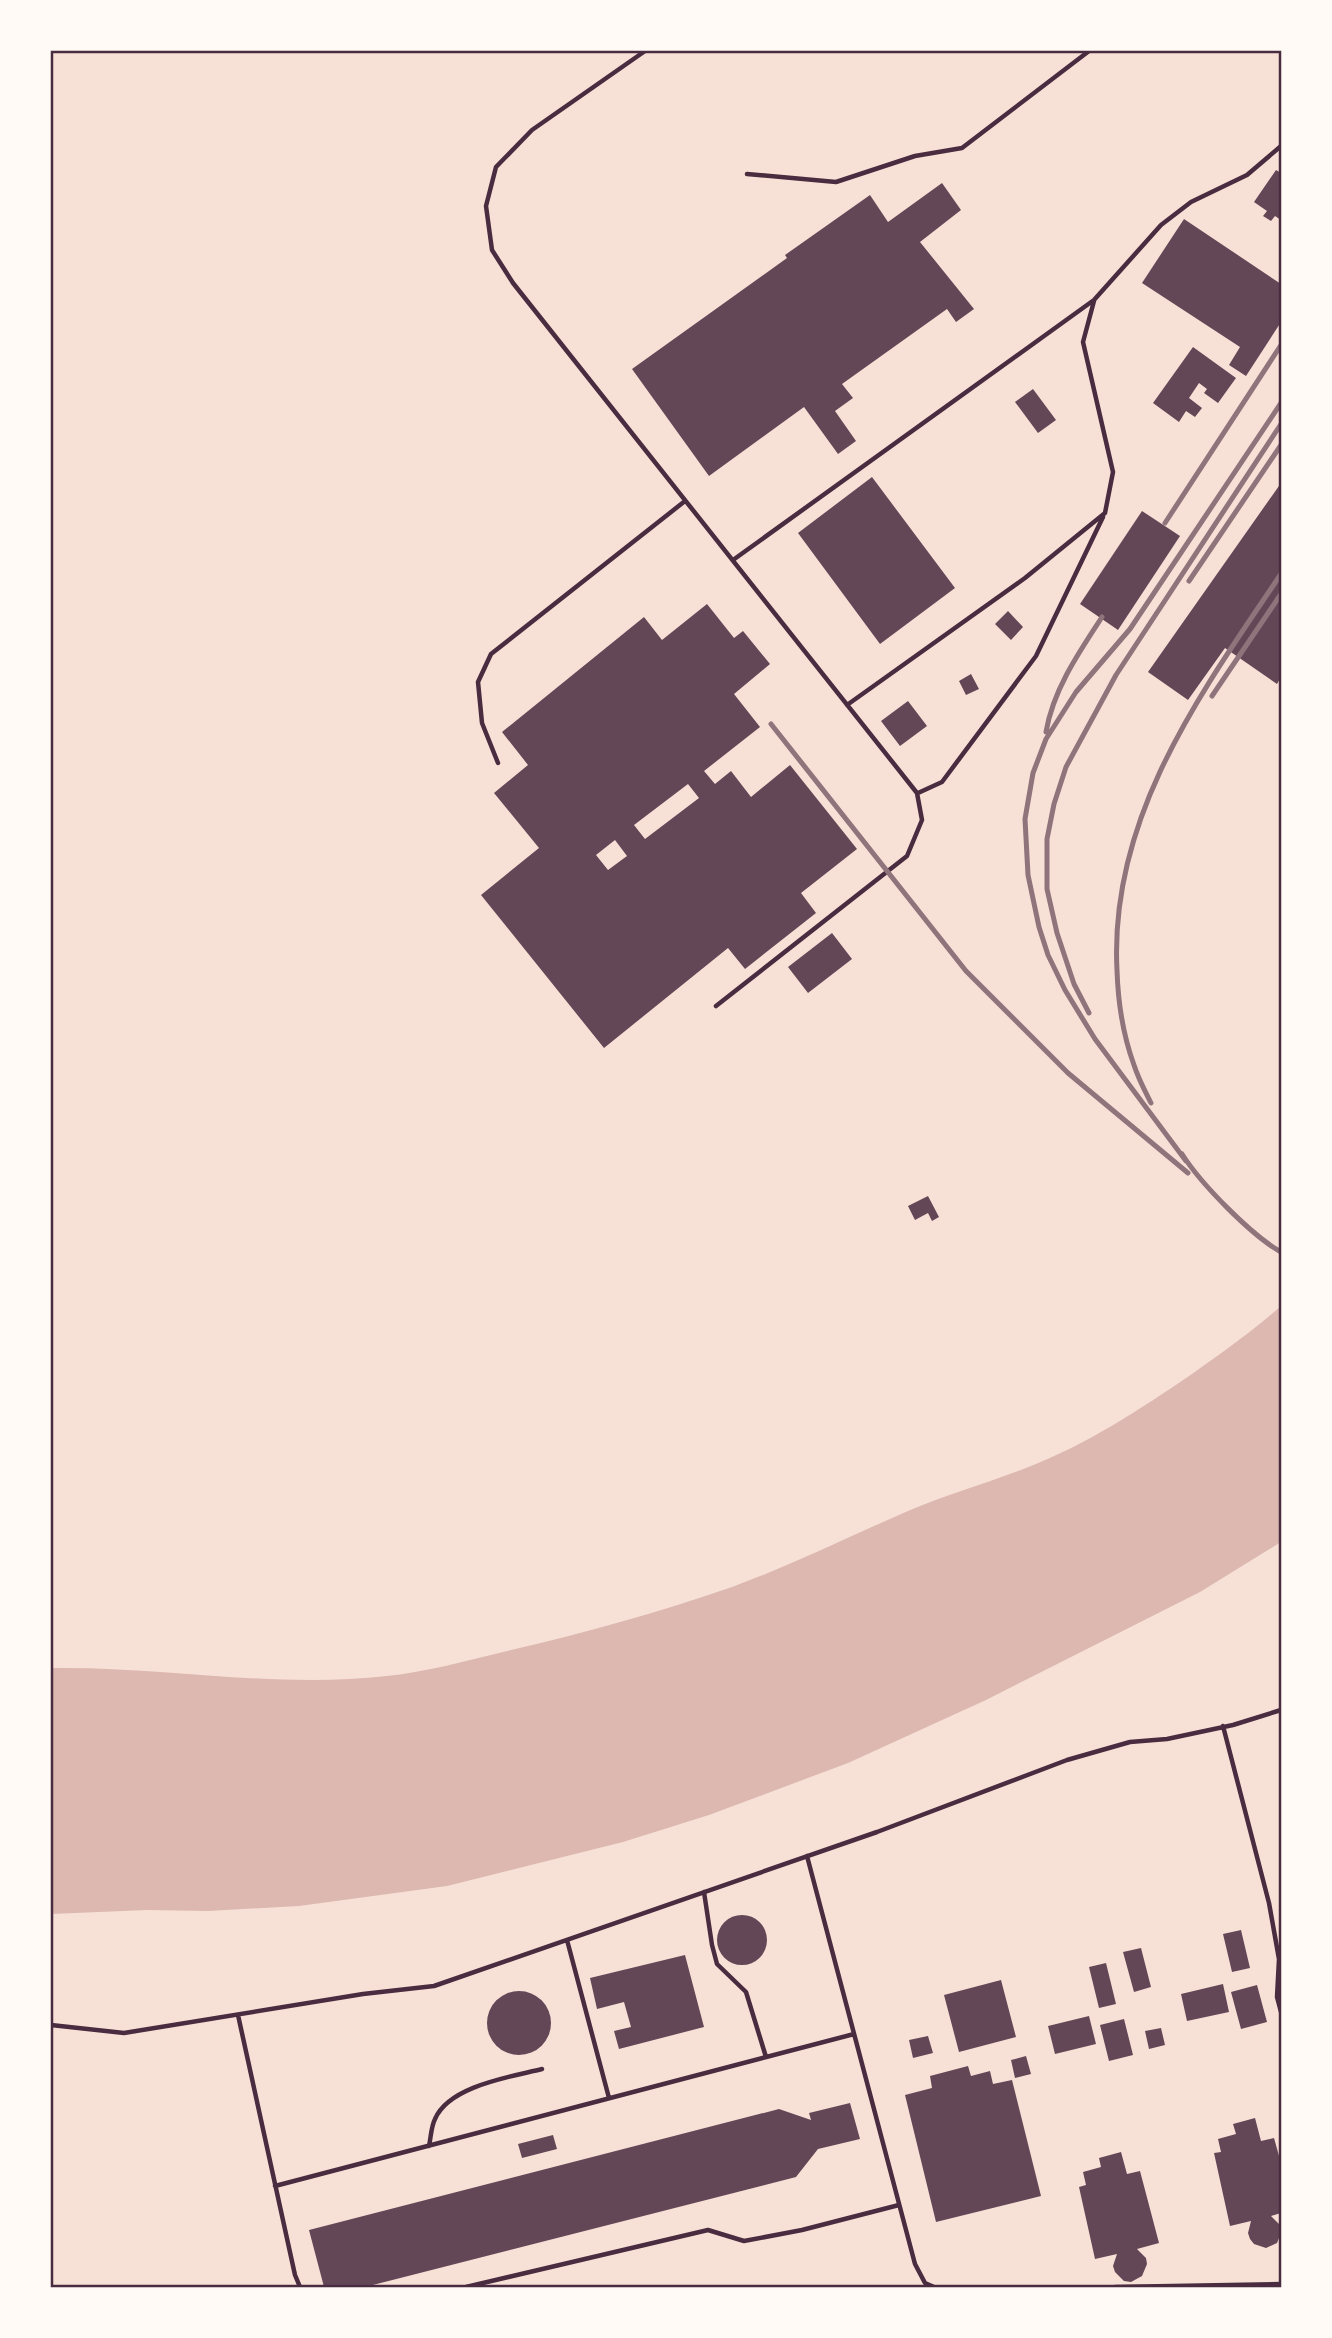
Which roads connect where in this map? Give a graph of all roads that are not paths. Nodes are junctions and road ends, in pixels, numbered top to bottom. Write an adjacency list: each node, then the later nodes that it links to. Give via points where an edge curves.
1 (645, 51): 6 (lane, via 532,130 496,167 486,206 492,250 513,283)
2 (1090, 51): 4 (lane, via 962,148 915,156 836,182)
3 (1281, 146): 5 (lane, via 1247,175 1191,202 1161,225)
4 (747, 174)
5 (1094, 300): 7 (lane, via 1083,342 1114,472); 8 (lane)
6 (685, 501): 8 (lane); 10 (lane, via 491,654 478,682 482,723)
7 (1105, 513): 9 (lane, via 1025,578); 11 (lane, via 1037,656 942,782)
8 (733, 560): 9 (lane)
9 (847, 705): 11 (lane)
10 (498, 763)
11 (918, 793): 12 (lane, via 922,820 907,856)
12 (716, 1006)
13 (1281, 1710): 14 (lane)
14 (1223, 1726): 15 (lane, via 1130,1742 1067,1760); 18 (lane, via 1269,1903 1279,1958)
15 (807, 1856): 16 (lane); 21 (lane)
16 (704, 1892): 17 (lane); 22 (lane, via 718,1964 746,1992)
17 (566, 1940): 19 (lane, via 434,1986); 24 (lane)
18 (1281, 2012)
19 (238, 2015): 20 (lane, via 124,2033); 26 (lane)
20 (51, 2025)
21 (854, 2034): 22 (lane); 27 (lane)
22 (766, 2057): 24 (lane)
23 (542, 2069): 25 (lane, via 473,2088 446,2102 435,2119)
24 (609, 2098): 25 (lane)
25 (429, 2146): 26 (lane)
26 (275, 2186): 29 (lane)
27 (900, 2204): 30 (lane, via 744,2241 708,2230); 31 (lane, via 915,2264 925,2283)
28 (1281, 2284): 32 (lane)
29 (300, 2287)
30 (466, 2287)
31 (934, 2287)
32 (1115, 2287)

